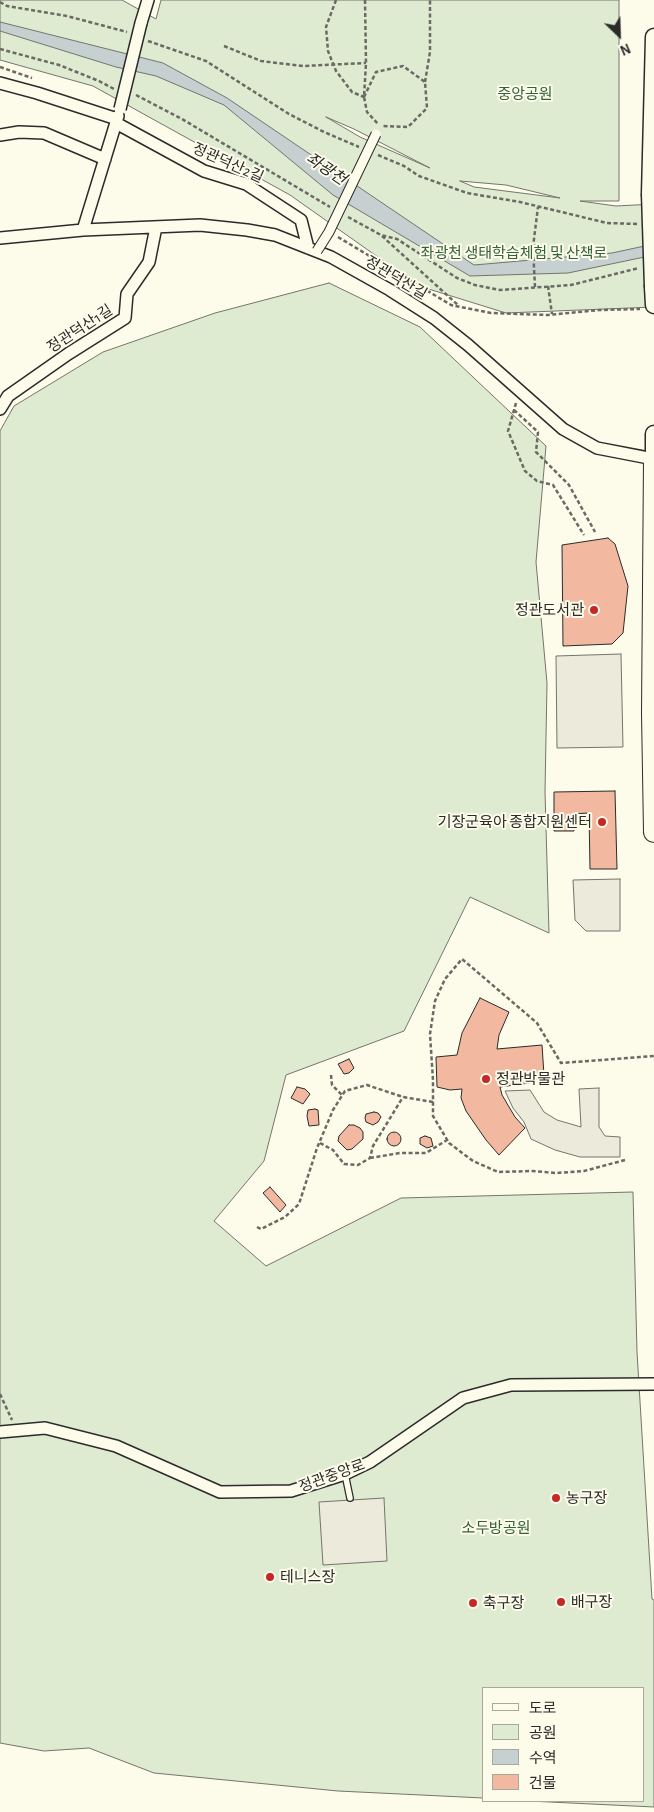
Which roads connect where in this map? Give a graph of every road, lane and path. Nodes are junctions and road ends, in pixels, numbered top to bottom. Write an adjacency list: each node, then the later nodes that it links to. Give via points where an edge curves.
1 (148, 0): 18 (street, bridge)
2 (336, 0): 12 (path, via 326,27)
3 (365, 0): 11 (path)
4 (430, 0): 13 (path, via 430,52)
5 (0, 2): 6 (path)
6 (128, 33)
7 (654, 37): 38 (main road, bridge, via 650,194 653,287)
8 (143, 39): 21 (path, via 206,61 289,114)
9 (224, 46): 12 (path, via 261,61 303,66)
10 (0, 49): 15 (path, via 59,65)
11 (366, 64): 12 (path); 17 (path)
12 (333, 65): 17 (path, via 352,92)
13 (425, 82): 17 (path, via 403,66 376,72); 17 (path, via 426,108 408,127 377,123 368,112)
14 (0, 83): 18 (street, 정관덕산2길)
15 (118, 91)
16 (133, 94): 25 (path, via 182,119)
17 (364, 97)
18 (118, 117): 23 (street); 33 (street, 정관덕산2길, via 204,171 246,184 301,220)
19 (376, 134): 30 (street, bridge)
20 (0, 136): 23 (street, via 19,132 44,133)
21 (360, 147)
22 (377, 155): 24 (path, via 419,176 467,193)
23 (105, 159): 29 (street)
24 (538, 206): 27 (path, via 607,223); 36 (path, via 533,247)
25 (332, 208)
26 (347, 216): 31 (path)
27 (646, 225)
28 (156, 227): 29 (street, 정관덕산길); 33 (street, 정관덕산길, via 200,225 247,230 275,235); 41 (street, 정관덕산1길, via 149,262 126,294 125,318 8,396)
29 (83, 230): 32 (street, 정관덕산길)
30 (329, 232): 33 (street, bridge); 37 (path, via 451,305)
31 (380, 235): 36 (path, via 397,239 458,278 475,284 500,290); 37 (path)
32 (0, 238)
33 (312, 250): 40 (street, 정관덕산길, via 331,257 434,318)
34 (645, 266): 35 (path, via 571,285)
35 (548, 286): 36 (path); 39 (path)
36 (535, 287)
37 (461, 307): 39 (path, via 491,313)
38 (649, 307): 39 (path)
39 (552, 314)
40 (519, 392): 42 (path); 44 (street, 정관덕산길, via 563,429 596,448)
41 (0, 409)
42 (514, 410): 45 (path, via 538,432 536,452 569,485); 46 (path, via 508,431 525,471 537,481 553,485)
43 (654, 434): 44 (main road)
44 (654, 459): 47 (highway)
45 (595, 532)
46 (584, 536)
47 (654, 832)
48 (654, 1056): 52 (path, via 561,1063 537,1023 462,959 446,979 435,1001 430,1034)
49 (331, 1074): 50 (path, via 332,1085)
50 (342, 1095): 51 (path, via 345,1090 368,1085); 54 (path)
51 (403, 1097): 52 (path); 55 (path, via 373,1146)
52 (433, 1102): 53 (path, via 433,1116)
53 (447, 1140): 55 (path, via 426,1153); 56 (path, via 473,1161 498,1172 584,1171)
54 (320, 1143): 55 (path, via 333,1150 344,1164 358,1165); 57 (path, via 298,1204 285,1218 261,1229)
55 (370, 1158)
56 (625, 1160)
57 (257, 1227)
58 (654, 1384): 62 (street, 정관중앙로, via 511,1385 463,1398 370,1462)
59 (0, 1394): 60 (path)
60 (18, 1430): 61 (street, 정관중앙로); 62 (street, 정관중앙로, via 45,1428 116,1446 220,1492 291,1491)
61 (0, 1432)
62 (345, 1474): 63 (lane)
63 (350, 1498)

